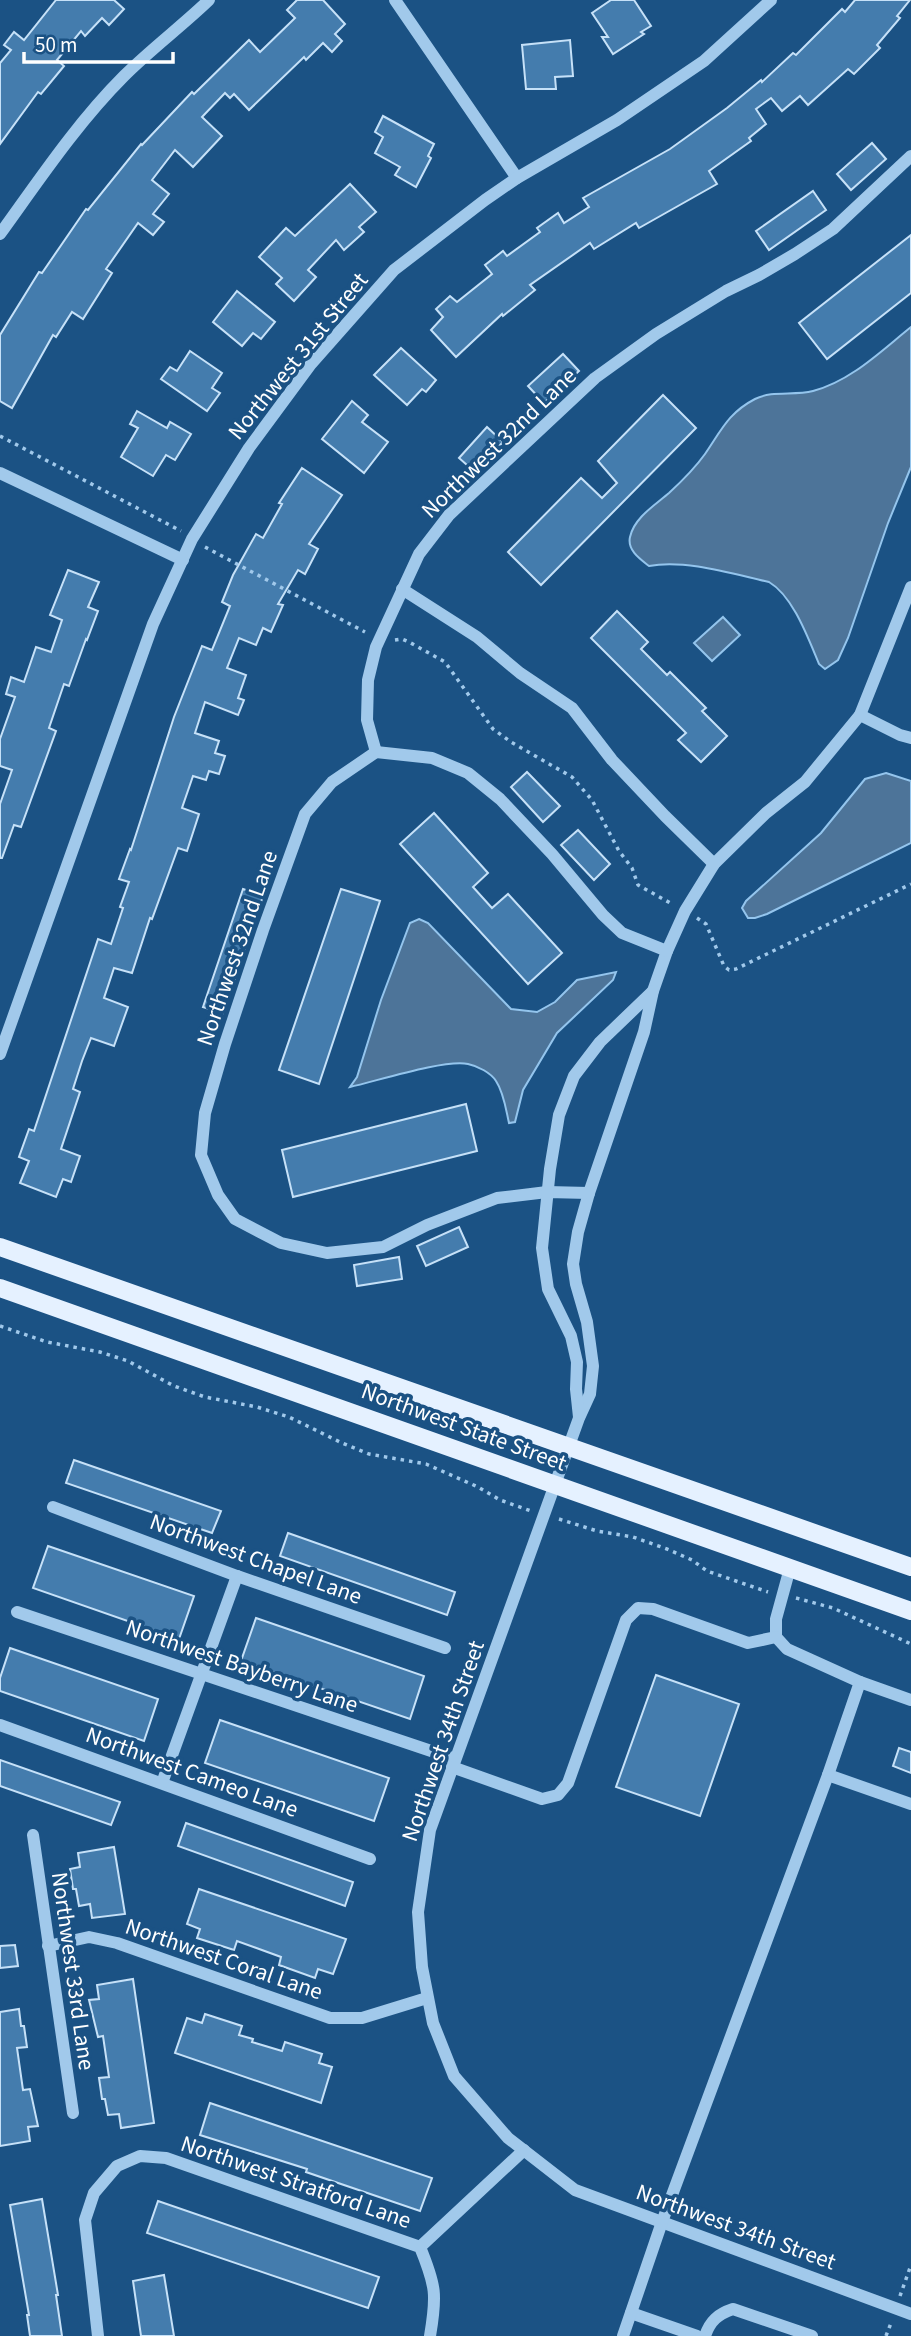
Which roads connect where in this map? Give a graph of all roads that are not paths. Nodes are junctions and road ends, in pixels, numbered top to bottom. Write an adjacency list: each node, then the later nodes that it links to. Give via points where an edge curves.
1 (209, 0): 6 (street, via 124,75)
2 (396, 0): 5 (street)
3 (771, 0): 5 (street, Northwest 31st Street, via 704,61 617,120)
4 (911, 156): 10 (street, Northwest 32nd Lane, via 833,229 656,334 595,378 449,515 419,554)
5 (517, 178): 8 (street, Northwest 31st Street, via 394,270 311,364 249,448)
6 (0, 234)
7 (0, 473): 8 (street)
8 (183, 560): 17 (street, Northwest 31st Street, via 153,624)
9 (911, 587): 11 (street, Northwest 34th Street)
10 (402, 589): 13 (street, Northwest 32nd Lane, via 376,647 368,680 367,720); 14 (street, via 477,637 572,708 612,761)
11 (860, 715): 12 (street); 14 (street, Northwest 34th Street, via 805,782)
12 (911, 738)
13 (376, 752): 15 (street, via 432,758 468,773 500,799 622,933); 18 (street, Northwest 32nd Lane, via 332,782 306,814 225,1044 205,1113 201,1155 218,1195 235,1219 281,1243 327,1253 383,1247 497,1198)
14 (714, 864): 15 (street, Northwest 34th Street)
15 (667, 951): 16 (street, Northwest 34th Street)
16 (653, 991): 18 (street, via 600,1042 574,1076 559,1115); 19 (street, Northwest 34th Street, via 644,1032)
17 (0, 1054)
18 (548, 1192): 19 (street); 22 (street, via 542,1248 548,1289 571,1336 577,1362)
19 (589, 1194): 22 (street, Northwest 34th Street, via 573,1264 593,1366 590,1394)
20 (0, 1247): 23 (main road, Northwest State Street)
21 (0, 1288): 24 (main road, Northwest State Street)
22 (579, 1418): 23 (street, Northwest 34th Street)
23 (569, 1446): 24 (street, Northwest 34th Street); 26 (main road, Northwest State Street)
24 (556, 1485): 27 (main road, Northwest State Street); 37 (street, Northwest 34th Street)
25 (53, 1507): 28 (street, Northwest Chapel Lane)
26 (911, 1567)
27 (790, 1568): 29 (main road, Northwest State Street); 31 (street, via 776,1619)
28 (237, 1576): 32 (street, Northwest Chapel Lane); 33 (street)
29 (911, 1611)
30 (17, 1612): 33 (street, Northwest Bayberry Lane)
31 (776, 1637): 34 (street, via 788,1649); 37 (street, Northwest Bayberry Lane, via 748,1643 653,1609 638,1608 626,1620 568,1783 558,1795 542,1799)
32 (445, 1648)
33 (203, 1675): 37 (street, Northwest Bayberry Lane); 39 (street)
34 (860, 1682): 35 (street); 38 (street)
35 (911, 1700)
36 (0, 1726): 39 (street, Northwest Cameo Lane)
37 (453, 1763): 44 (street, Northwest 34th Street, via 430,1830 418,1912)
38 (828, 1774): 40 (street); 47 (street)
39 (162, 1783): 42 (street, Northwest Cameo Lane)
40 (911, 1804)
41 (33, 1835): 43 (street, Northwest 33rd Lane)
42 (370, 1859)
43 (48, 1946): 44 (street, Northwest Coral Lane, via 89,1937 117,1943 330,2018 362,2018); 45 (street, Northwest 33rd Lane)
44 (427, 1998): 46 (street, Northwest 34th Street, via 454,2076)
45 (73, 2113)
46 (523, 2150): 47 (street, Northwest 34th Street, via 575,2190); 48 (street, Northwest Stratford Lane)
47 (662, 2222): 49 (street); 50 (street, Northwest 34th Street)
48 (420, 2248): 51 (street, Northwest Stratford Lane, via 166,2158 140,2156 117,2166 94,2193 85,2220); 52 (street, Northwest Stratford Lane, via 434,2281)
49 (631, 2313): 53 (street); 54 (street)
50 (911, 2314)
51 (98, 2336)
52 (430, 2336)
53 (623, 2336)
54 (697, 2336)
55 (705, 2336): 56 (street, via 715,2319 733,2309)
56 (812, 2336)

